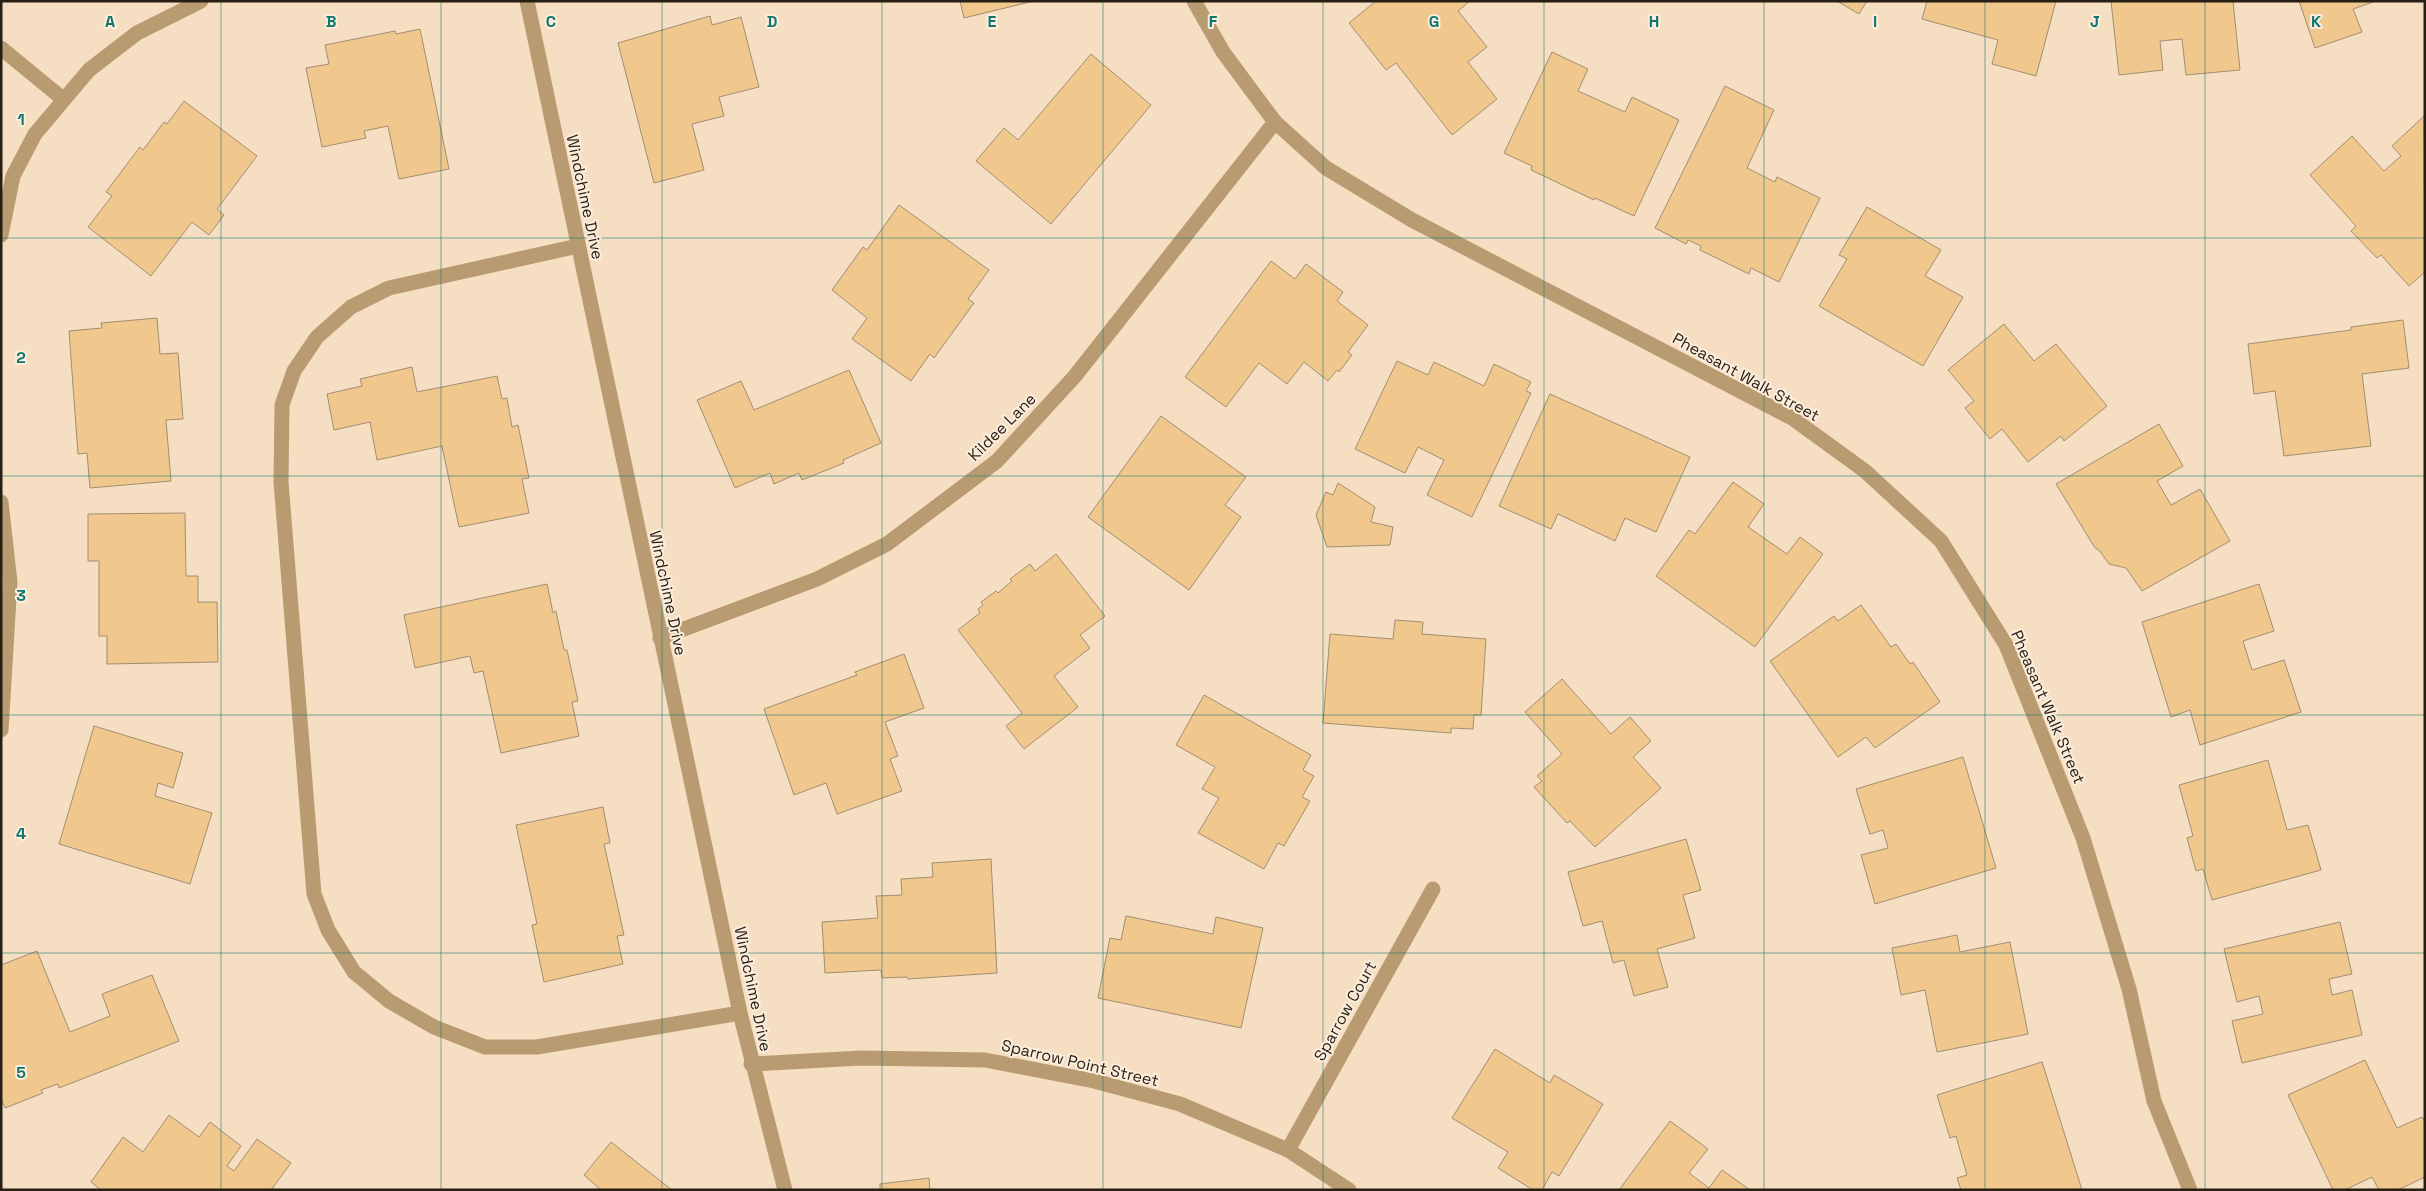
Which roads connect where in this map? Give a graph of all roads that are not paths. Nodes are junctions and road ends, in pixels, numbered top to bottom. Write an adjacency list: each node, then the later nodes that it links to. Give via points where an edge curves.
1 (201, 1): 5 (street, via 137,33 89,70)
2 (526, 1): 8 (street, Windchime Drive)
3 (1194, 1): 6 (street, Pheasant Walk Street, via 1223,52)
4 (1, 48): 5 (street)
5 (63, 99): 7 (street, via 35,134 13,176)
6 (1275, 122): 10 (street, Kildee Lane, via 1075,376 997,461 887,544 817,579); 18 (street, Pheasant Walk Street, via 1326,168 1412,220 1792,418 1866,471 1940,541 2006,645 2083,838 2129,990 2154,1101)
7 (1, 235)
8 (578, 246): 10 (street, Windchime Drive); 13 (street, via 389,288 350,307 317,337 294,371 282,405 281,482 314,894 328,930 354,972 397,1006 434,1027 485,1047 537,1047)
9 (1, 502): 11 (street, via 10,582)
10 (660, 638): 13 (street, Windchime Drive)
11 (1, 730)
12 (1433, 889): 15 (street, Sparrow Court)
13 (740, 1013): 14 (street, Windchime Drive)
14 (751, 1064): 15 (street, Sparrow Point Street, via 861,1058 984,1060 1094,1081 1180,1104); 16 (street, Windchime Drive)
15 (1288, 1150): 17 (street, Sparrow Point Street)
16 (785, 1190)
17 (1349, 1190)
18 (2190, 1190)

